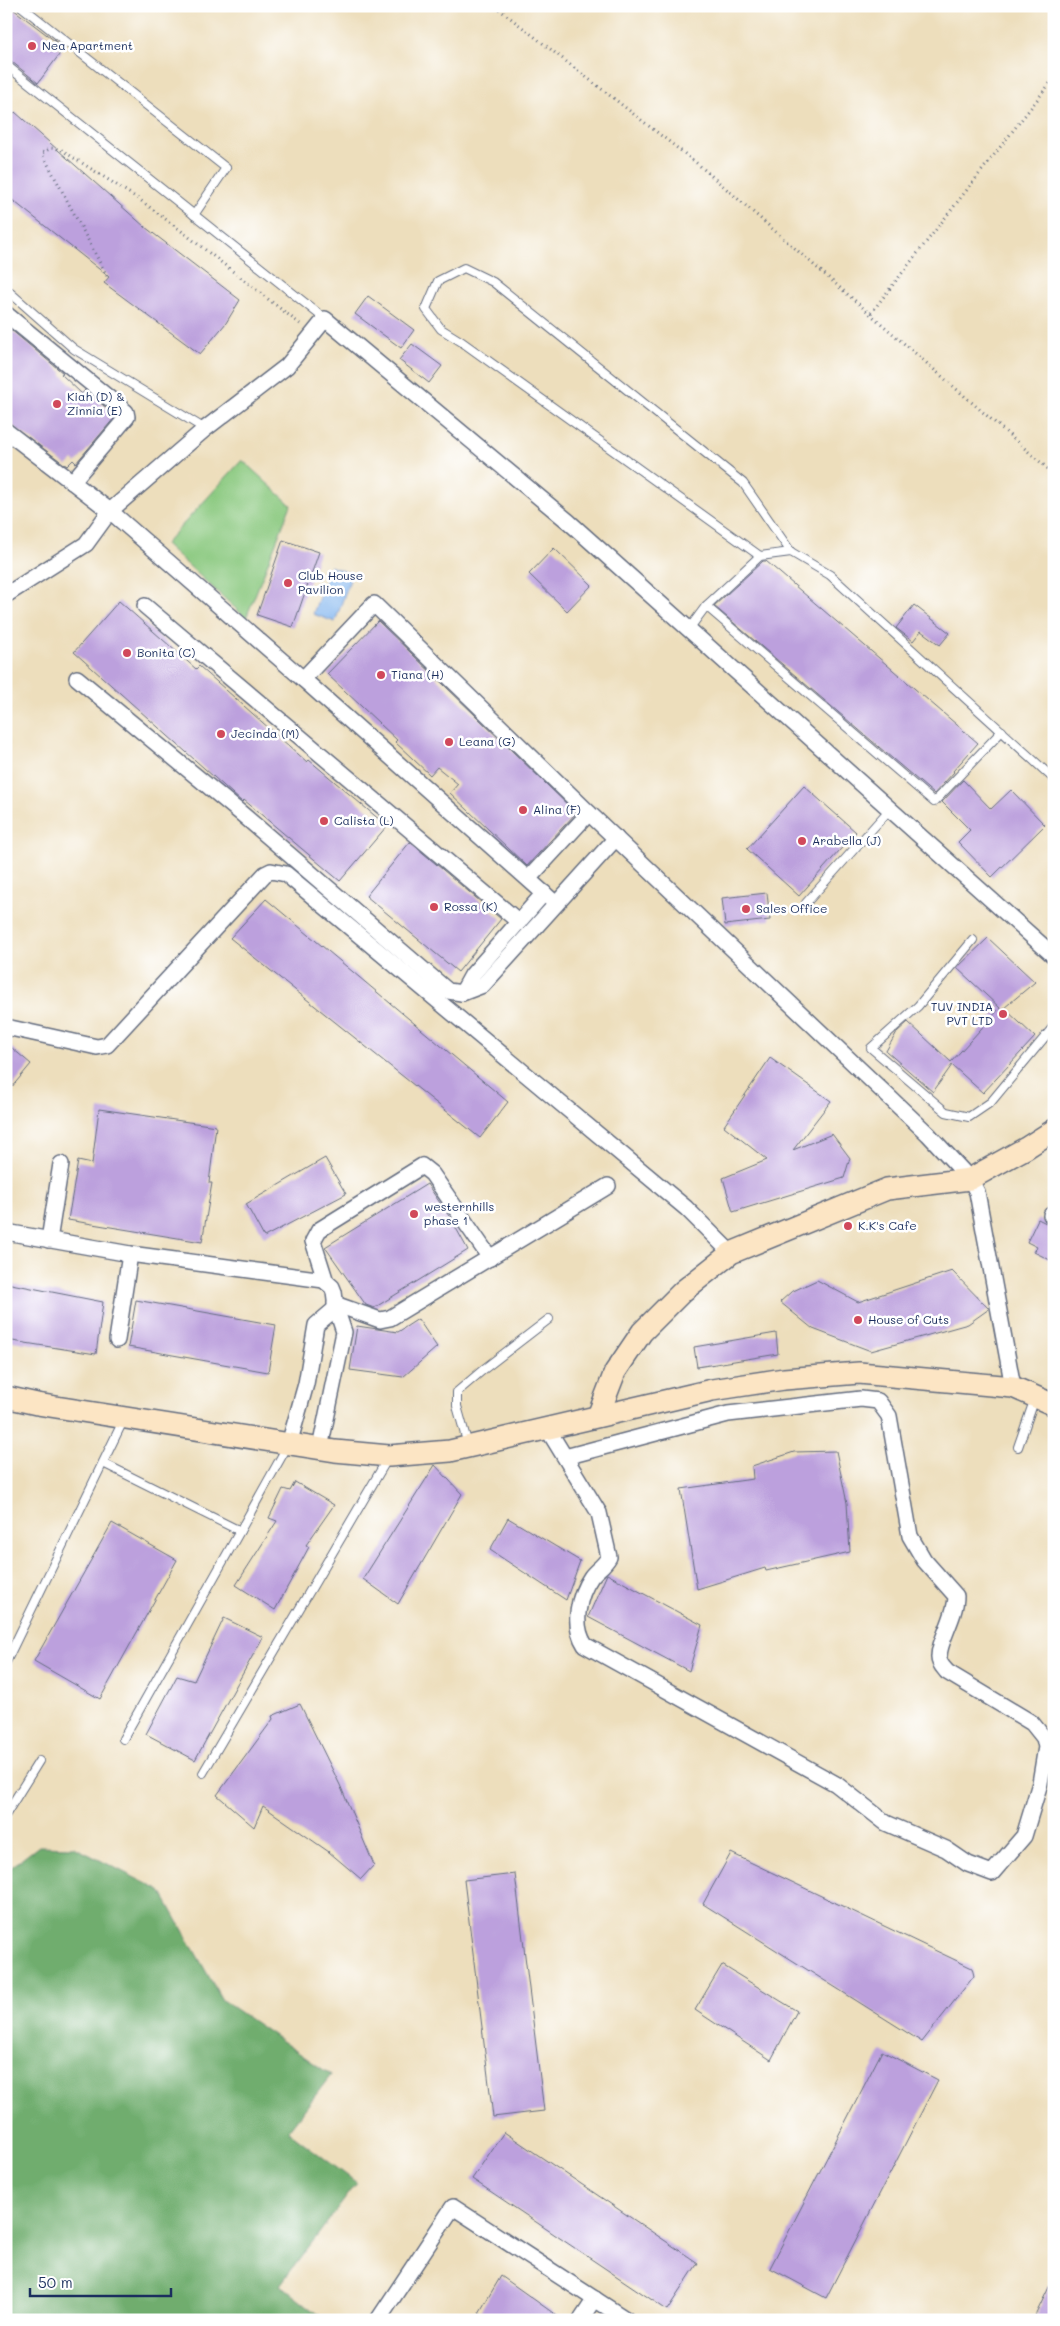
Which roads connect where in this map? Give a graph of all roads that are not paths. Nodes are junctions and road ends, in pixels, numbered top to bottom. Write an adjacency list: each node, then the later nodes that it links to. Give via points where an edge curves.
1 (21, 6): 3 (lane, via 226,168)
2 (6, 65): 3 (lane)
3 (194, 215): 6 (lane)
4 (6, 288): 7 (lane, via 74,349)
5 (6, 314): 9 (street, via 126,412 127,417)
6 (325, 319): 7 (street, via 287,366); 16 (street, via 568,522)
7 (205, 429): 10 (street)
8 (6, 431): 9 (street)
9 (72, 482): 10 (street)
10 (110, 511): 13 (street, via 86,544); 18 (street)
11 (791, 552): 12 (lane); 12 (lane, via 743,483 493,282 464,268 438,281 426,309 441,329); 19 (lane, via 830,575)
12 (760, 556): 15 (lane)
13 (6, 595)
14 (145, 606): 28 (street)
15 (706, 606): 16 (lane); 19 (lane, via 934,802)
16 (689, 629): 21 (street)
17 (76, 678): 31 (street, via 242,814 448,991)
18 (304, 679): 22 (street, via 374,604); 24 (street)
19 (1002, 731): 20 (lane)
20 (1054, 779)
21 (890, 809): 26 (lane); 30 (street)
22 (589, 813): 23 (street); 24 (street)
23 (616, 838): 27 (street); 36 (street, via 928,1134)
24 (529, 878): 25 (street)
25 (544, 893): 27 (street); 28 (street)
26 (806, 903)
27 (556, 904): 31 (street, via 483,985)
28 (519, 922): 31 (street, via 472,974)
29 (972, 940): 32 (lane, via 918,1006 871,1048 946,1112 969,1117 991,1102)
30 (1054, 956)
31 (462, 993)
32 (1054, 1026)
33 (6, 1027): 40 (street, via 97,1047 107,1045 265,874 277,871 286,874 686,1208)
34 (1054, 1130): 36 (street)
35 (61, 1164): 39 (street)
36 (970, 1178): 40 (street, via 887,1188); 47 (street, via 977,1192)
37 (608, 1186): 42 (street)
38 (6, 1232): 39 (street)
39 (49, 1240): 41 (street)
40 (731, 1253): 50 (street, via 642,1332 615,1372)
41 (130, 1254): 43 (street); 46 (street)
42 (490, 1258): 43 (street, via 432,1174 422,1166 319,1230 313,1241); 44 (street, via 390,1318 380,1320)
43 (326, 1282): 44 (street, via 334,1292)
44 (336, 1306): 53 (street, via 316,1325 306,1384); 56 (street, via 344,1332)
45 (549, 1319): 54 (lane, via 457,1392 457,1406)
46 (117, 1340)
47 (1013, 1387): 49 (street); 50 (street, via 859,1373 784,1379 712,1390)
48 (6, 1397): 51 (street)
49 (1045, 1400): 55 (lane)
50 (598, 1416): 52 (street)
51 (124, 1418): 53 (street); 59 (lane)
52 (547, 1428): 54 (street); 58 (street)
53 (289, 1444): 56 (street); 60 (lane)
54 (469, 1447): 57 (street)
55 (1018, 1447)
56 (320, 1448): 57 (street)
57 (389, 1456): 64 (lane)
58 (565, 1457): 58 (street, via 728,1414 861,1399 878,1401 889,1416 910,1536 924,1560 956,1596 940,1663 947,1672 1032,1723 1044,1738 1046,1747 1040,1782 1024,1836 992,1873 886,1823 836,1784 585,1645 578,1629 579,1603 591,1576 609,1557 599,1513)
59 (103, 1463): 60 (lane); 61 (lane)
60 (240, 1531): 62 (lane)
61 (6, 1662)
62 (123, 1739)
63 (39, 1760): 65 (lane)
64 (202, 1773)
65 (6, 1814)
66 (595, 2299): 67 (street, via 453,2207); 68 (street); 69 (street)
67 (378, 2320)
68 (581, 2320)
69 (628, 2320)

